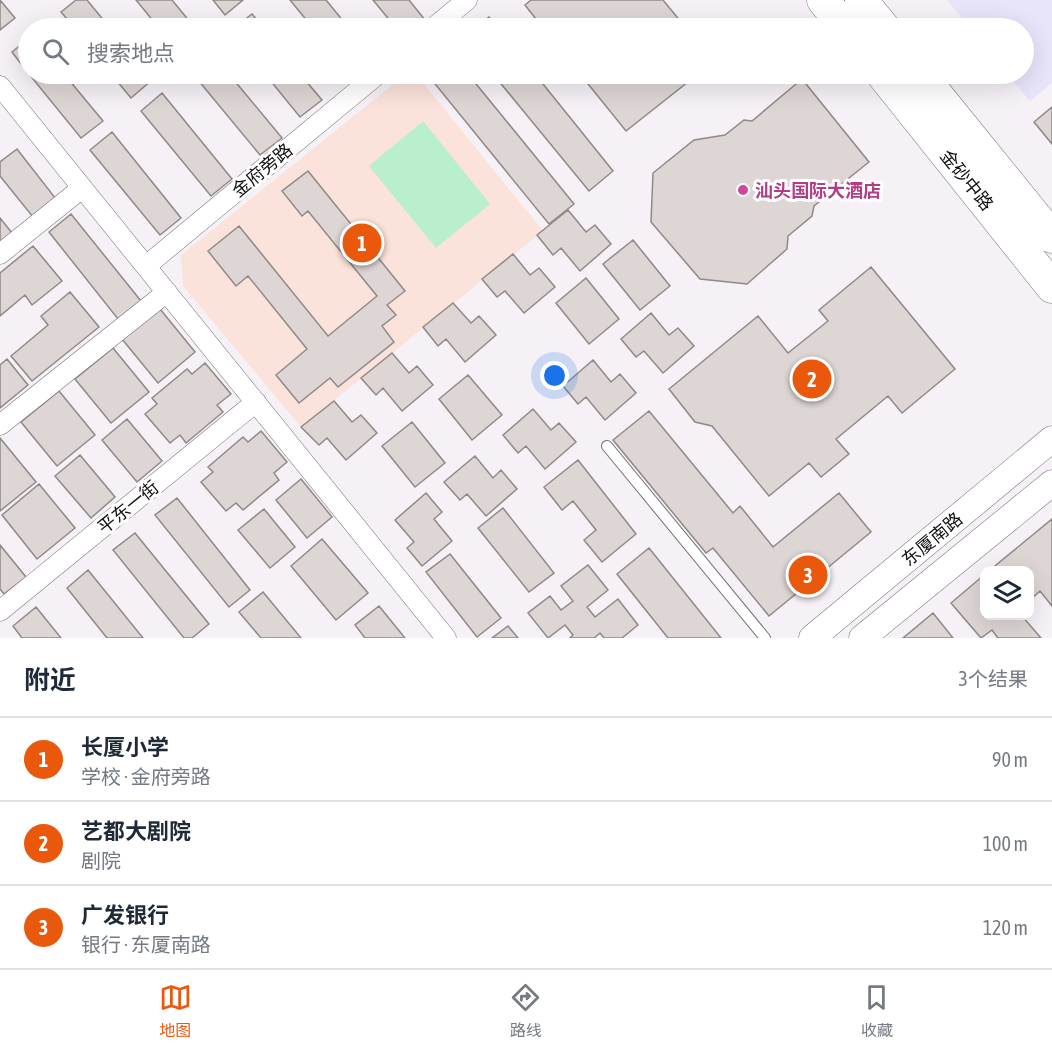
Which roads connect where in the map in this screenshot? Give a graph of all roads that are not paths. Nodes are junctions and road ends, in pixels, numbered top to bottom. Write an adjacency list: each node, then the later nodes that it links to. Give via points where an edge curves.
1 (467, 0): 4 (street)
2 (823, 0): 5 (main road)
3 (861, 0): 6 (main road)
4 (445, 18)
5 (838, 18)
6 (876, 18)
7 (366, 84): 14 (street, 金府旁路)
8 (890, 84): 15 (main road, 金砂中路)
9 (928, 84): 12 (main road, 金砂中路)
10 (0, 86): 11 (street)
11 (82, 188): 13 (street); 14 (street)
12 (1052, 237)
13 (0, 254)
14 (146, 266): 16 (street)
15 (1052, 286)
16 (167, 292): 17 (street); 18 (street)
17 (256, 402): 22 (street, 平东一街); 23 (street)
18 (0, 425)
19 (1052, 440): 25 (street, 东厦南路)
20 (607, 446): 24 (lane)
21 (1052, 483): 26 (street, 东厦南路)
22 (0, 611)
23 (446, 638)
24 (765, 638)
25 (812, 638)
26 (862, 638)

